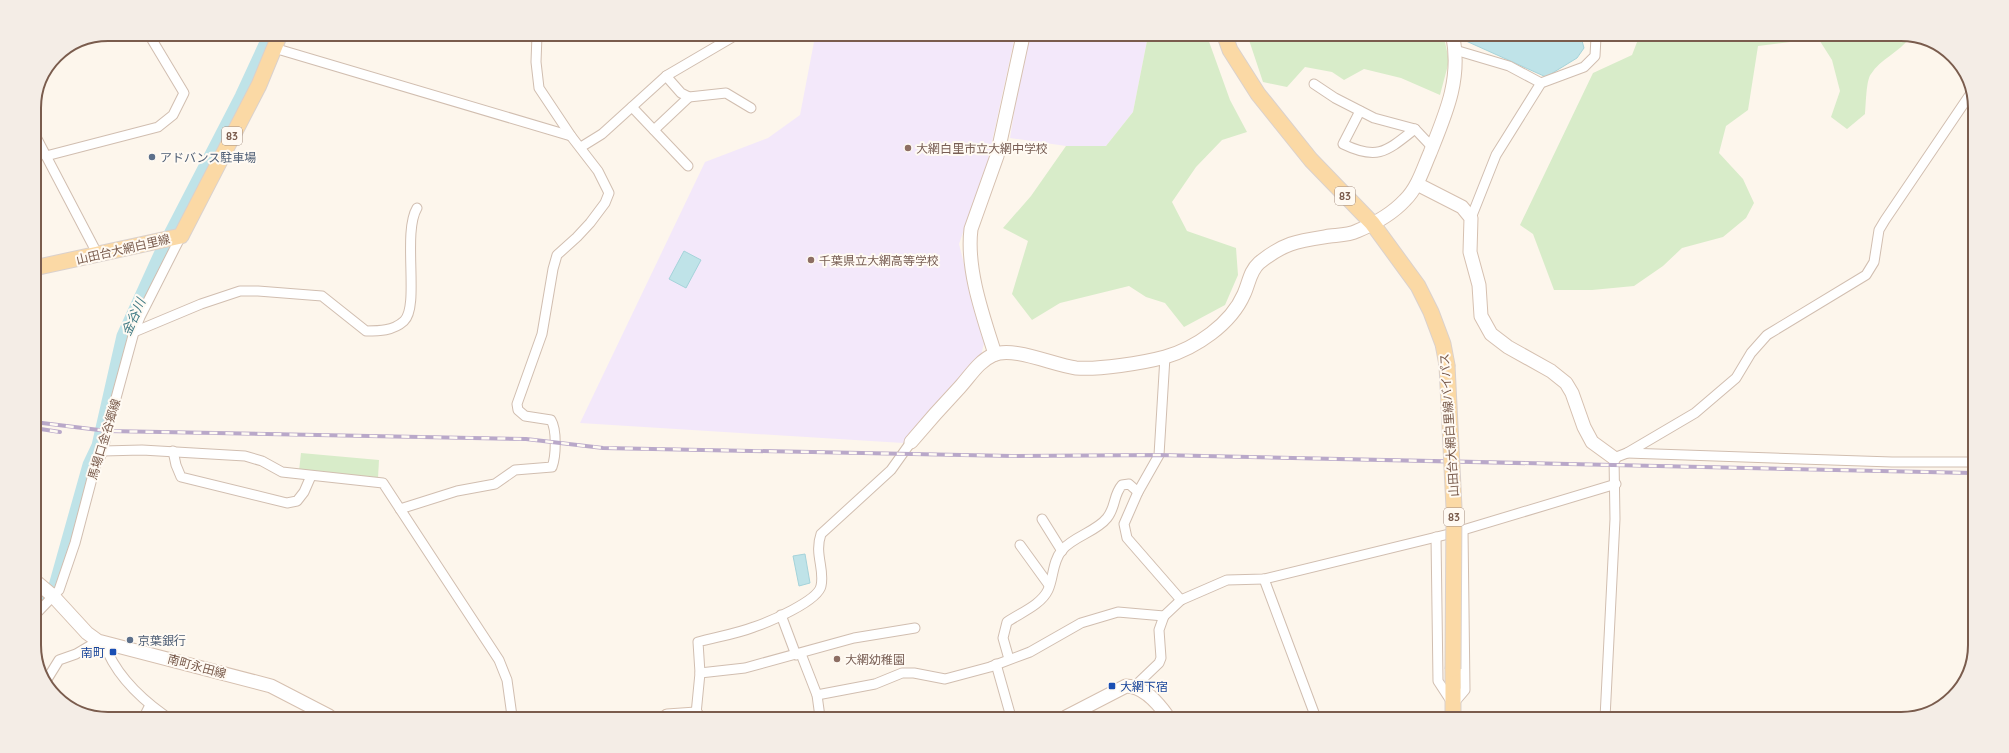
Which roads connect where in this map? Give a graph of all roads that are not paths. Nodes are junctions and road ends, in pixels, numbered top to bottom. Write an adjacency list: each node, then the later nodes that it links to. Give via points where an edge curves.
1 (153, 41): 24 (street, via 184,93 173,115 158,127)
2 (277, 41): 20 (street); 30 (main road, 山田台大網白里線 / 83, via 259,85)
3 (538, 41): 20 (street, via 536,62 539,88)
4 (726, 41): 10 (street)
5 (1022, 41): 34 (street, via 997,156 970,237 981,310)
6 (1227, 41): 29 (main road, 山田台大網白里線バイパス / 83, via 1258,94 1311,160)
7 (1454, 41): 9 (street)
8 (1596, 41): 11 (street, via 1595,56 1584,67)
9 (1455, 50): 11 (street, via 1509,66); 23 (street, via 1454,82 1449,106)
10 (666, 76): 13 (street, via 681,93); 15 (street)
11 (1541, 83): 28 (street, via 1496,154)
12 (1314, 84): 17 (street)
13 (689, 97): 16 (street, via 726,93); 19 (street)
14 (1967, 98): 39 (street, via 1879,230 1874,262 1866,275 1767,335 1751,353 1736,378 1695,413)
15 (632, 107): 19 (street); 22 (street, via 602,134)
16 (751, 108)
17 (1360, 111): 18 (street, via 1374,118); 18 (street, via 1343,144 1355,150 1377,154 1395,145)
18 (1415, 129): 23 (street)
19 (654, 130): 25 (street)
20 (572, 136): 22 (street)
21 (41, 146): 24 (street)
22 (581, 147): 45 (street, via 604,179 609,193 590,223 557,255 542,334 517,404 518,410 525,416 550,420 554,426 555,460 552,467 515,470 495,484 457,491)
23 (1432, 147): 26 (street)
24 (46, 156): 31 (street)
25 (688, 166)
26 (1417, 184): 28 (street, via 1462,207); 29 (street, via 1392,212)
27 (416, 208): 33 (street, via 410,232 410,308 405,320 396,327 366,332 322,296 240,291)
28 (1471, 218): 40 (street, via 1470,252 1479,285 1481,316 1491,334 1566,383 1592,442)
29 (1372, 224): 35 (street, via 1355,232 1302,240 1282,247 1257,265 1244,295 1230,316 1192,346); 69 (main road, 山田台大網白里線バイパス / 83, bridge, via 1427,301 1443,344 1454,508)
30 (181, 236): 31 (main road, 山田台大網白里線); 33 (street, 馬場口金谷郷線)
31 (98, 255): 32 (main road, 山田台大網白里線)
32 (41, 267)
33 (134, 332): 37 (street, 馬場口金谷郷線)
34 (994, 354): 35 (street, via 1015,353 1055,365 1078,368); 36 (street, via 978,366)
35 (1166, 357): 44 (street, via 1159,456)
36 (911, 442): 57 (street, via 891,470 821,534 818,544 821,586 818,593)
37 (103, 451): 38 (street); 54 (street, 馬場口金谷郷線, via 95,467 73,550 59,590)
38 (174, 451): 42 (street, via 245,456 262,461 282,472); 42 (street, via 181,477 287,503 297,501)
39 (1627, 453): 40 (street); 41 (street, via 1892,462)
40 (1614, 458): 43 (street)
41 (1968, 462)
42 (311, 476): 45 (street, via 383,483)
43 (1616, 484): 47 (street); 80 (street)
44 (1138, 492): 50 (street, via 1129,484 1122,485 1116,491 1115,505 1107,519); 55 (street, via 1124,524 1127,538)
45 (400, 508): 73 (street, via 499,660 507,680)
46 (1042, 520): 50 (street)
47 (1463, 530): 48 (street); 69 (street, via 1465,690)
48 (1436, 538): 51 (street); 69 (street, via 1438,681)
49 (1020, 545): 52 (street)
50 (1062, 551): 52 (street, via 1055,562)
51 (1264, 579): 55 (street, via 1227,580); 79 (street)
52 (1049, 585): 62 (street, via 1040,601 1007,622 1003,638)
53 (41, 586): 54 (street, 南町永田線)
54 (53, 596): 56 (street, 馬場口金谷郷線); 60 (street, 南町永田線, via 87,633)
55 (1181, 600): 58 (street)
56 (41, 609)
57 (781, 615): 61 (street); 64 (street, via 754,627 698,642)
58 (1164, 616): 62 (street, via 1118,612 1081,623 1030,652); 66 (street, via 1159,630 1159,663)
59 (916, 628): 61 (street, via 854,638)
60 (101, 642): 65 (street, via 59,660); 68 (street, via 121,673); 72 (street, 南町永田線, via 271,686)
61 (799, 654): 64 (street, via 745,668); 67 (street)
62 (1009, 660): 63 (street)
63 (996, 664): 67 (street, via 945,679 902,673 874,684); 76 (street)
64 (700, 673): 74 (street)
65 (49, 676)
66 (1135, 686): 77 (street, via 1126,686); 78 (street, via 1144,691)
67 (817, 695): 75 (street)
68 (150, 705): 70 (street); 71 (street)
69 (1453, 711)
70 (146, 712)
71 (160, 712)
72 (321, 712)
73 (511, 712)
74 (696, 712)
75 (819, 712)
76 (1010, 712)
77 (1076, 712)
78 (1163, 712)
79 (1314, 712)
80 (1605, 712)

